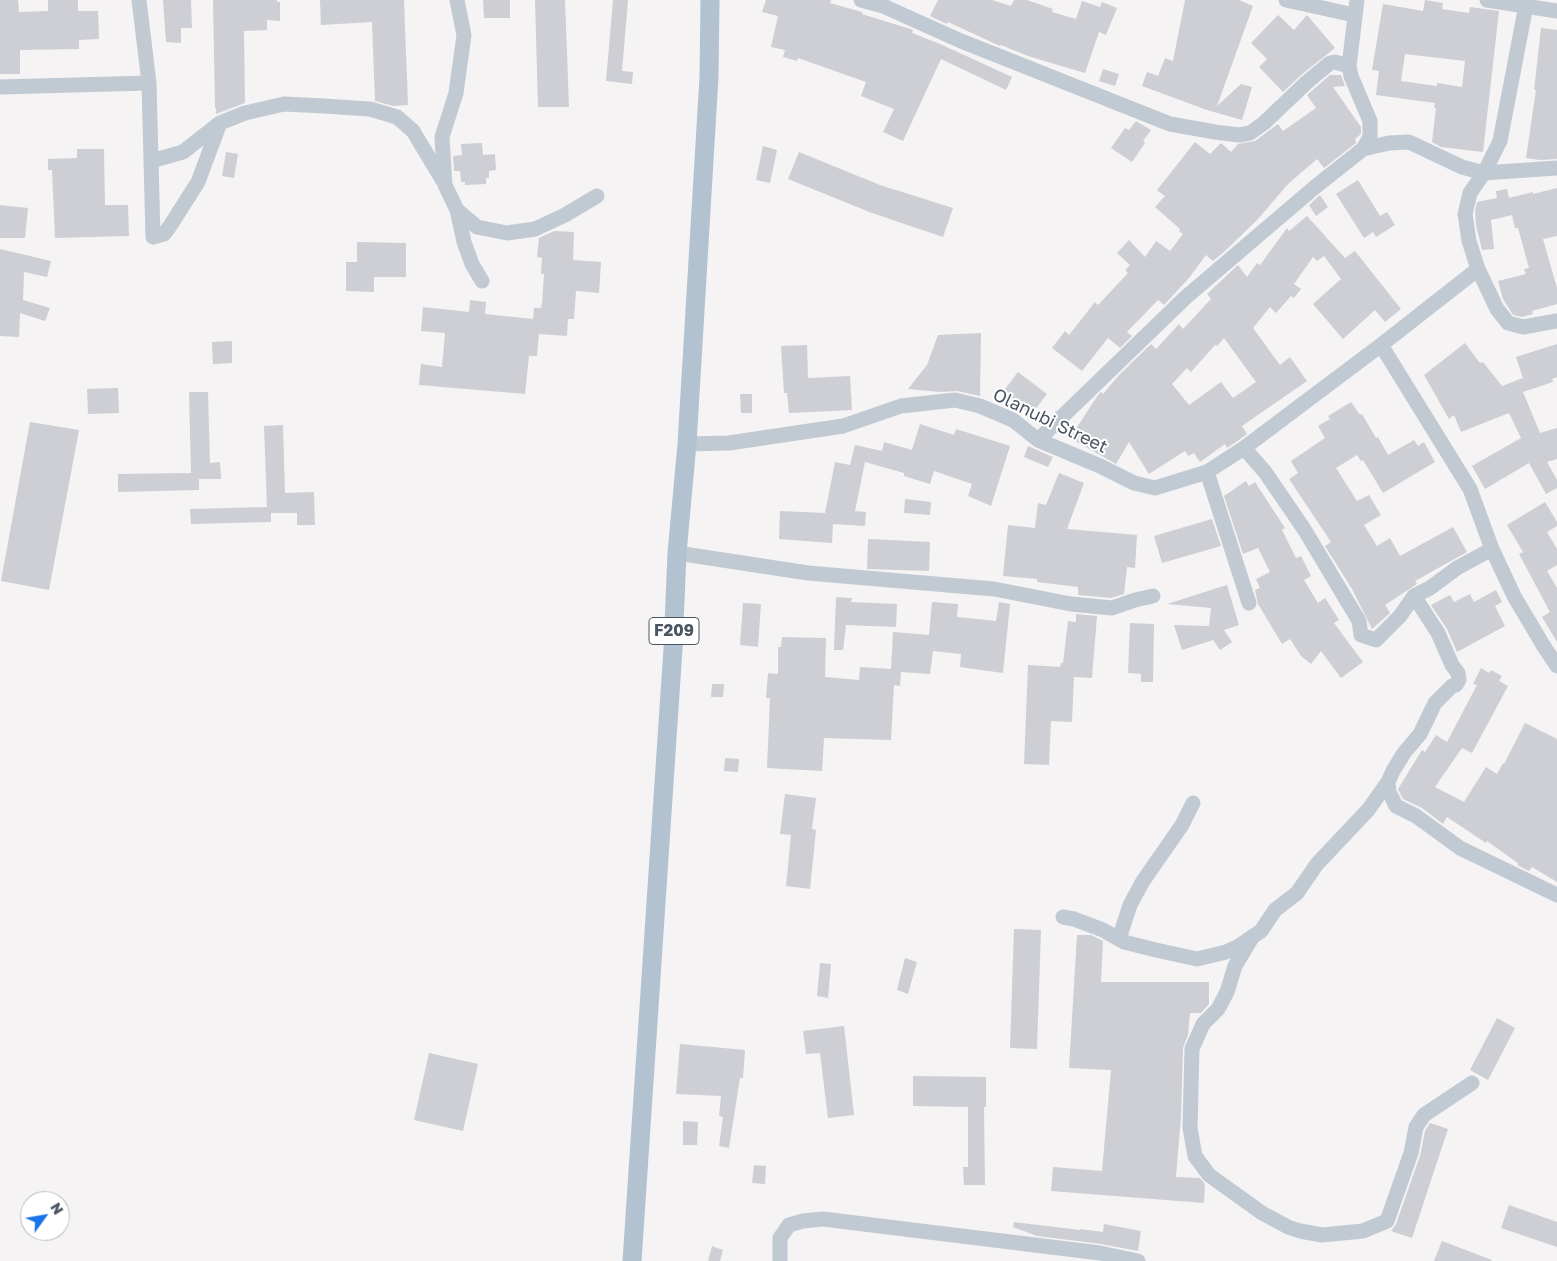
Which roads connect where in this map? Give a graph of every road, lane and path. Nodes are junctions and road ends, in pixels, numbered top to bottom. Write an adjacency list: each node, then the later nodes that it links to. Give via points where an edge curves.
1 (139, 0): 11 (street)
2 (457, 0): 18 (street, via 464,35 456,93 442,137)
3 (710, 0): 26 (main road, F209, via 709,77)
4 (861, 0): 10 (street, via 883,6 961,41 1170,124 1215,132 1250,133 1326,66 1336,62)
5 (1286, 0): 8 (street)
6 (1487, 0): 7 (street)
7 (1526, 3): 9 (street); 17 (street, via 1500,141)
8 (1356, 8): 10 (street)
9 (1557, 11)
10 (1349, 66): 14 (street, via 1370,121 1370,137)
11 (148, 83): 12 (street); 15 (street)
12 (0, 87)
13 (220, 124): 15 (street, via 184,152); 15 (street, via 198,182 164,234 153,237); 18 (street, via 245,113 284,104 370,109 397,117 414,131)
14 (1363, 149): 17 (street, via 1409,142 1462,167); 25 (street, via 1186,297)
15 (151, 161)
16 (1557, 168): 17 (street)
17 (1484, 173): 21 (street, via 1470,193 1465,214 1469,242)
18 (445, 185): 20 (street)
19 (597, 196): 20 (street, via 535,229 507,233 477,226)
20 (457, 210): 22 (street, via 469,257)
21 (1478, 269): 23 (street, via 1497,309 1508,323 1523,327); 24 (street, Olanubi Street)
22 (482, 281)
23 (1557, 321)
24 (1381, 345): 27 (street, Olanubi Street); 29 (street, via 1470,488)
25 (1038, 440): 26 (street, Olanubi Street, via 1013,420 955,400 901,406 844,426 730,443); 28 (street, Olanubi Street, via 1134,484 1155,488)
26 (687, 444): 30 (main road, F209)
27 (1244, 448): 28 (street, Olanubi Street); 32 (street, via 1265,472 1304,529 1359,621 1361,635 1376,640)
28 (1207, 472): 33 (street)
29 (1492, 549): 32 (street); 34 (street, via 1514,596)
30 (677, 553): 31 (street, via 808,574 994,589 1112,608); 42 (main road, F209)
31 (1153, 596)
32 (1414, 596): 35 (street, via 1438,633 1458,673 1458,680 1435,703 1420,734 1404,753)
33 (1249, 603)
34 (1557, 666)
35 (1388, 782): 37 (street, via 1396,806 1416,816 1460,848); 39 (street, via 1368,810 1317,864 1297,893 1275,910 1261,931)
36 (1193, 803): 40 (street, via 1182,825 1143,881 1130,905)
37 (1557, 895)
38 (1063, 917): 40 (street, via 1103,930)
39 (1253, 936): 40 (street, via 1226,952 1198,959); 41 (street, via 1235,966 1218,1009 1204,1024 1192,1049 1190,1128 1195,1156 1209,1175 1262,1213 1300,1232 1322,1235 1363,1231 1387,1221 1411,1153 1416,1127 1424,1115)
40 (1119, 939)
41 (1472, 1083)
42 (632, 1261)
43 (780, 1261): 44 (street, via 780,1238 789,1225 823,1219 1100,1253)
44 (1138, 1261)

